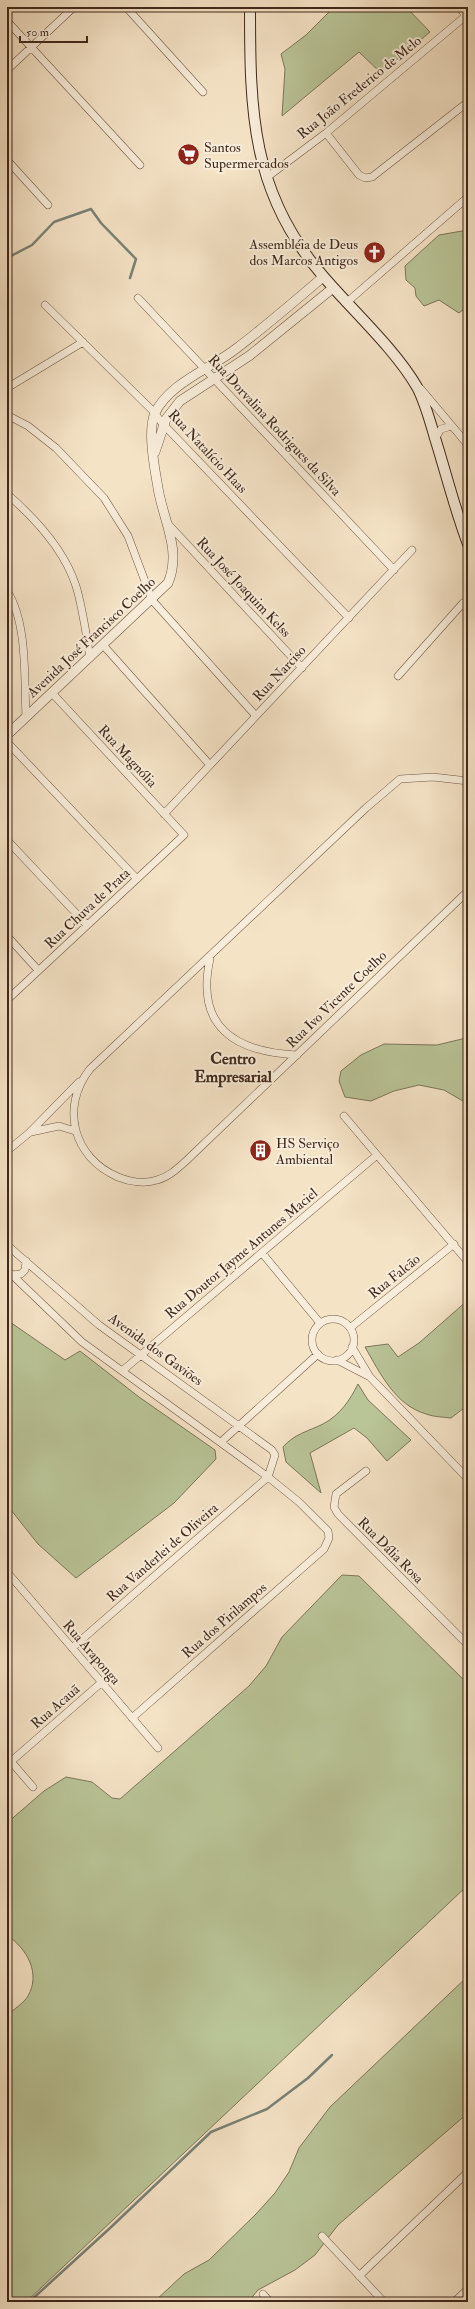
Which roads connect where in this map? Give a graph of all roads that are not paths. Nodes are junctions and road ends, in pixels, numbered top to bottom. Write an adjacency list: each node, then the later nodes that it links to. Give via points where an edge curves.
1 (74, 7): 7 (street)
2 (126, 7): 9 (street)
3 (250, 7): 14 (main road, via 253,120)
4 (459, 7): 5 (street)
5 (467, 16): 11 (street, Rua João Frederico de Melo)
6 (7, 21): 7 (street)
7 (32, 47): 8 (street); 13 (street)
8 (7, 70)
9 (203, 92)
10 (468, 102): 11 (street, via 372,177 365,178 359,175)
11 (326, 133): 14 (street, Rua João Frederico de Melo)
12 (7, 160): 16 (street)
13 (140, 165)
14 (266, 178): 17 (main road, via 273,198 302,250)
15 (468, 197): 20 (street)
16 (48, 205)
17 (323, 277): 18 (main road); 23 (street, Avenida José Francisco Coelho, via 236,349)
18 (333, 288): 20 (main road); 25 (street, Avenida José Francisco Coelho, via 249,356)
19 (138, 298): 23 (street, Rua Dorvalina Rodrigues da Silva)
20 (346, 303): 24 (main road)
21 (45, 305): 22 (street, Rua Natalício Haas)
22 (83, 342): 26 (street); 27 (street, Rua Natalício Haas)
23 (205, 369): 25 (street, Rua Dorvalina Rodrigues da Silva); 27 (street, Avenida José Francisco Coelho, via 170,394)
24 (412, 378): 30 (street); 31 (main road)
25 (214, 379): 29 (street, Avenida José Francisco Coelho, via 170,410); 38 (street, Rua Dorvalina Rodrigues da Silva)
26 (7, 388)
27 (155, 413): 29 (street, Rua Natalício Haas); 33 (street, Avenida José Francisco Coelho, via 152,433)
28 (7, 415): 40 (street, via 28,426 56,448 104,498 128,536)
29 (164, 425): 33 (street, Avenida José Francisco Coelho); 42 (street, Rua Natalício Haas)
30 (452, 426): 31 (street, via 441,429); 32 (street)
31 (436, 439): 36 (main road)
32 (468, 445)
33 (154, 455): 35 (street, Avenida José Francisco Coelho, via 158,490)
34 (7, 494): 44 (street, via 48,535 70,570 80,603)
35 (168, 524): 40 (street, Avenida José Francisco Coelho, via 173,570 168,583); 45 (street, Rua José Joaquim Kelss)
36 (468, 544)
37 (412, 550): 38 (street, Rua Narciso)
38 (394, 570): 42 (street, Rua Narciso)
39 (7, 591): 49 (street, via 14,604 21,631)
40 (152, 600): 43 (street, Avenida José Francisco Coelho); 48 (street)
41 (468, 608): 46 (street, via 462,604)
42 (349, 618): 45 (street, Rua Narciso)
43 (103, 645): 44 (street, Avenida José Francisco Coelho); 52 (street)
44 (90, 658): 47 (street, Avenida José Francisco Coelho)
45 (302, 668): 48 (street, Rua Narciso)
46 (398, 676)
47 (52, 693): 49 (street, Avenida José Francisco Coelho); 54 (street, Rua Magnólia)
48 (256, 716): 52 (street, Rua Narciso)
49 (26, 717): 50 (street, Avenida José Francisco Coelho)
50 (7, 735)
51 (7, 742): 57 (street)
52 (210, 765): 54 (street, Rua Narciso)
53 (468, 781): 61 (street, Rua Ivo Vicente Coelho, via 442,777 400,779 366,808)
54 (164, 814): 55 (street, Rua Magnólia)
55 (184, 835): 57 (street, Rua Chuva de Prata)
56 (7, 840): 59 (street)
57 (137, 879): 59 (street, Rua Chuva de Prata)
58 (468, 891): 64 (street, Rua Ivo Vicente Coelho)
59 (87, 925): 62 (street, Rua Chuva de Prata)
60 (7, 936): 62 (street)
61 (210, 958): 64 (street, via 207,992 216,1020 223,1030 233,1039 251,1048); 65 (street, Rua Ivo Vicente Coelho)
62 (38, 970): 63 (street, Rua Chuva de Prata)
63 (7, 1000)
64 (297, 1055): 67 (street, Rua Ivo Vicente Coelho, via 187,1160 158,1180 135,1182 112,1174 91,1159)
65 (84, 1077): 67 (street, Rua Ivo Vicente Coelho, via 78,1088 73,1109); 68 (street, Rua Ivo Vicente Coelho)
66 (344, 1116): 70 (street)
67 (75, 1131): 68 (street, Rua Ivo Vicente Coelho, via 59,1126)
68 (29, 1133): 69 (street, Rua Ivo Vicente Coelho)
69 (7, 1151)
70 (377, 1155): 71 (street); 73 (street, Rua Doutor Jayme Antunes Maciel)
71 (454, 1244): 75 (street); 78 (street, Rua Falcão)
72 (7, 1245): 74 (street, Avenida dos Gaviões)
73 (262, 1253): 77 (street); 81 (street, Rua Doutor Jayme Antunes Maciel)
74 (26, 1261): 76 (street, via 25,1270 20,1274); 81 (street, Avenida dos Gaviões, via 99,1325)
75 (468, 1262)
76 (9, 1273): 83 (street, via 82,1342)
77 (320, 1323): 78 (street, via 333,1319 345,1323); 80 (street, via 312,1334 313,1348)
78 (350, 1328): 79 (street, via 354,1341)
79 (352, 1347): 82 (street, via 349,1353); 84 (street)
80 (318, 1354): 82 (street, via 323,1358); 85 (street)
81 (141, 1355): 83 (street, Rua Doutor Jayme Antunes Maciel); 85 (street, Avenida dos Gaviões)
82 (337, 1360): 84 (street)
83 (122, 1371): 86 (street)
84 (370, 1377): 89 (street)
85 (240, 1427): 86 (street); 88 (street, Avenida dos Gaviões, via 272,1450 275,1455)
86 (222, 1442): 88 (street)
87 (366, 1471): 91 (street, Rua Dália Rosa, via 336,1494 334,1507 338,1514)
88 (268, 1477): 92 (street, Rua Vanderlei de Oliveira); 94 (street, Rua dos Pirilampos, via 308,1510 328,1531 329,1538 324,1549)
89 (468, 1479)
90 (7, 1572): 92 (street, Rua Araponga)
91 (468, 1645)
92 (72, 1648): 93 (street, Rua Araponga)
93 (102, 1682): 94 (street, Rua Araponga); 96 (street, Rua Acauã)
94 (132, 1718): 95 (street, Rua Araponga)
95 (158, 1748)
96 (8, 1761): 97 (street)
97 (32, 1787)
98 (468, 2172): 100 (street)
99 (322, 2236): 100 (street)
100 (359, 2276): 104 (street)
101 (468, 2289): 105 (street)
102 (263, 2294): 103 (street)
103 (270, 2302)
104 (384, 2302)
105 (454, 2302)

